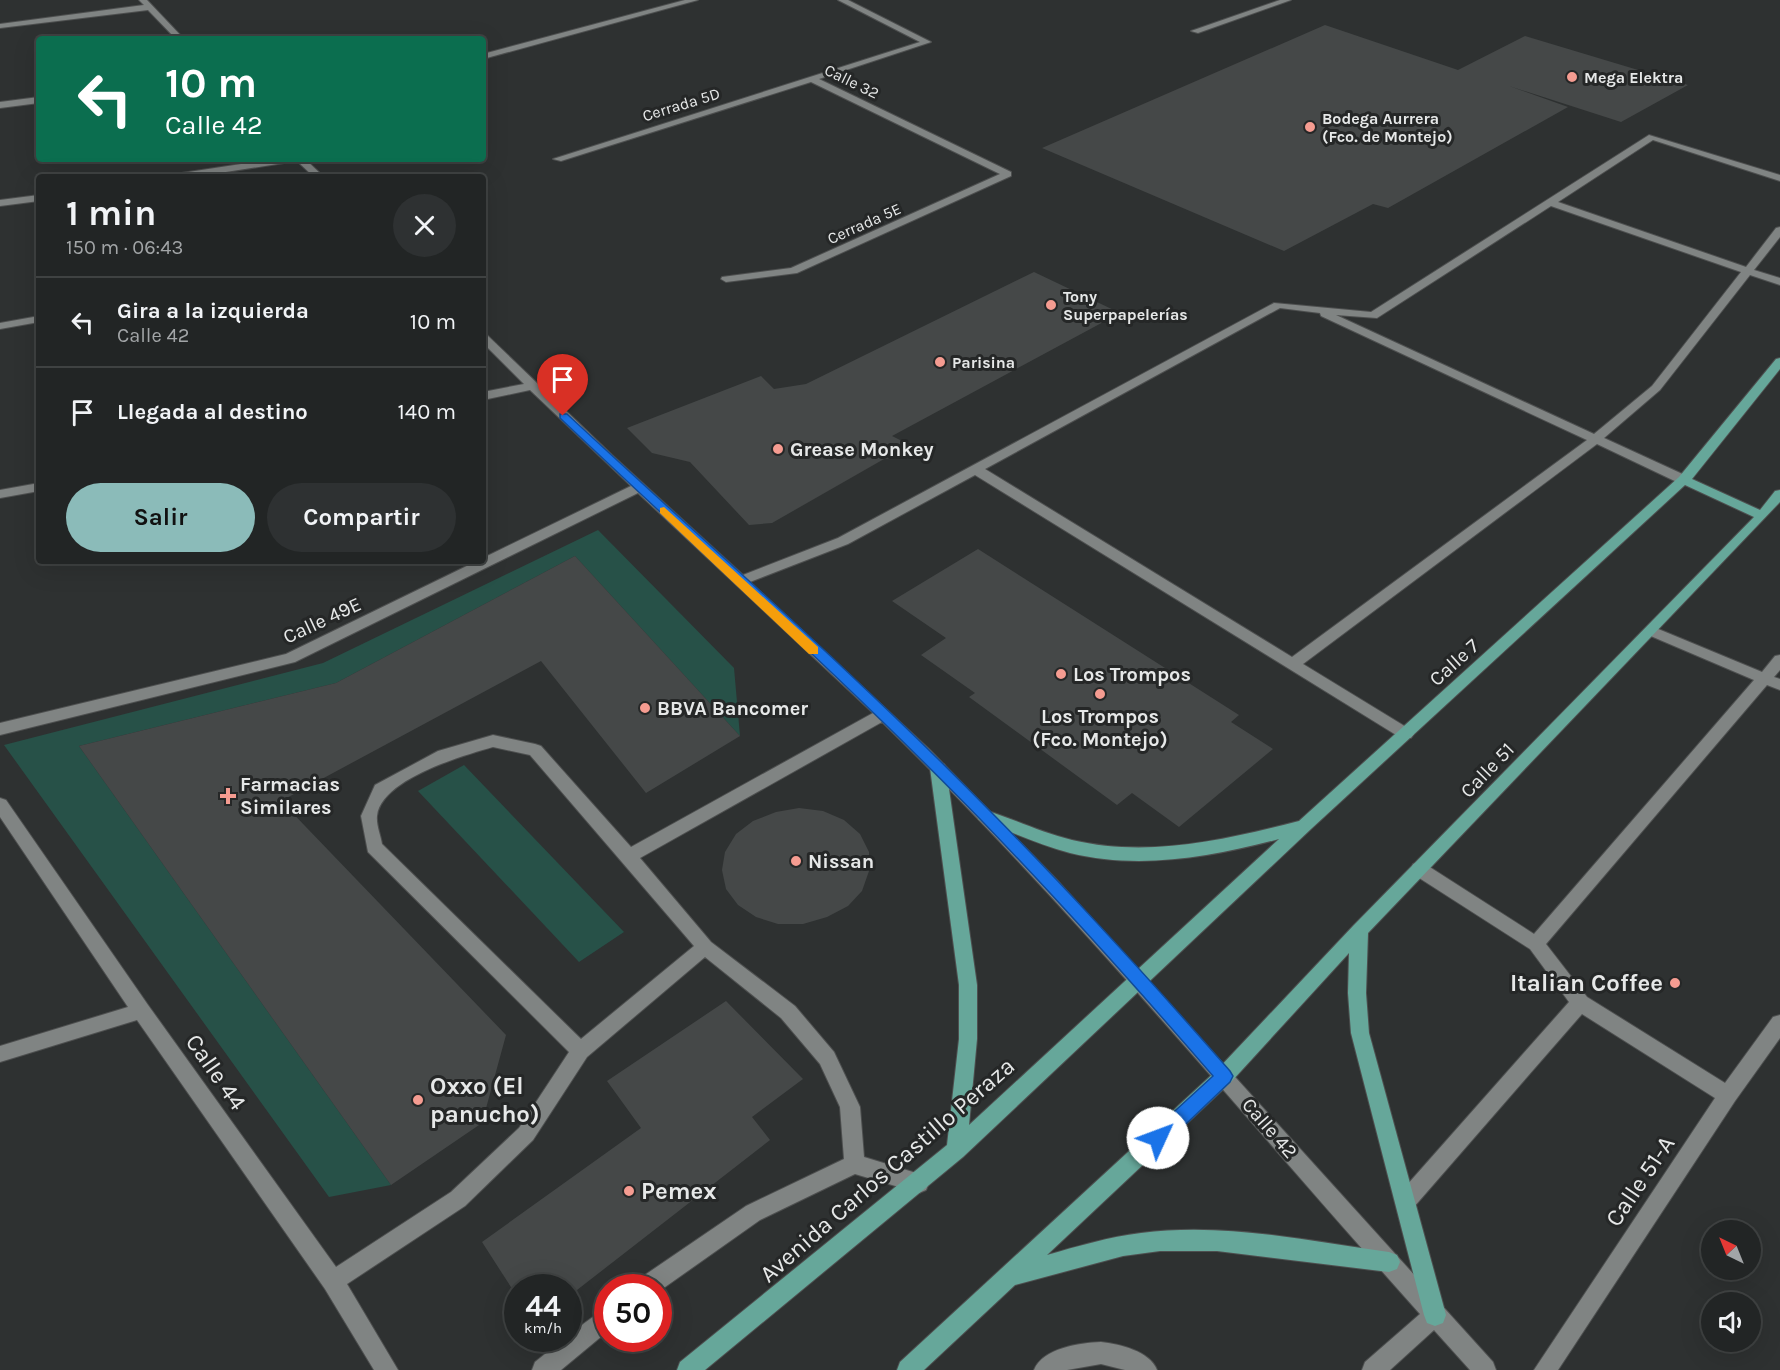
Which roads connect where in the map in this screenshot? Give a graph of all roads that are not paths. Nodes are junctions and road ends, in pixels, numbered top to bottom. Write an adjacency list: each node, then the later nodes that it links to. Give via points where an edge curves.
1 (143, 0): 5 (street)
2 (694, 0): 9 (street)
3 (842, 0): 10 (street, Calle 32, via 927,42)
4 (1287, 0): 7 (street)
5 (150, 7): 6 (street); 8 (street)
6 (0, 26)
7 (1195, 31)
8 (177, 36)
9 (486, 56)
10 (812, 79): 13 (street, Cerrada 5D); 18 (street, Calle 32)
11 (36, 100): 12 (street)
12 (0, 105)
13 (558, 159)
14 (274, 162): 16 (street)
15 (303, 162): 17 (street)
16 (195, 174)
17 (316, 174)
18 (1008, 174): 25 (street, Cerrada 5E, via 793,271)
19 (1780, 178): 21 (street, via 1652,137)
20 (36, 198): 22 (street)
21 (1550, 202): 24 (street); 27 (street, via 1373,316)
22 (0, 203)
23 (1780, 230): 24 (street)
24 (1747, 271): 26 (street); 34 (street, via 1656,388)
25 (726, 279)
26 (1780, 282)
27 (1312, 309): 34 (street); 35 (street, via 1278,305)
28 (36, 320): 29 (street)
29 (0, 326)
30 (486, 340): 32 (street, Calle 42)
31 (1780, 361): 36 (main road, Calle 7)
32 (531, 386): 33 (street); 38 (street, Calle 42)
33 (486, 395)
34 (1598, 438): 36 (street); 47 (street)
35 (975, 469): 44 (street, via 843,541); 47 (street)
36 (1684, 480): 41 (main road); 51 (main road, Calle 7)
37 (36, 487): 40 (street)
38 (640, 488): 42 (street, Calle 49E); 44 (street, Calle 42)
39 (1780, 494): 41 (main road, Calle 51)
40 (0, 495)
41 (1762, 516): 45 (main road, Calle 51)
42 (486, 563)
43 (484, 564): 50 (street, Calle 49E, via 290,658)
44 (740, 581): 49 (street, Calle 42)
45 (1651, 631): 48 (street); 57 (main road, Calle 51)
46 (1780, 660): 48 (street)
47 (1292, 664): 51 (street)
48 (1772, 681): 59 (street)
49 (882, 715): 52 (street, Calle 42); 56 (street)
50 (0, 729)
51 (1406, 734): 55 (main road, Calle 7)
52 (938, 768): 54 (street, Calle 42); 69 (main road, via 968,985 968,1039)
53 (0, 804): 63 (street, Calle 44)
54 (985, 816): 55 (main road, via 1080,849 1137,854 1188,852 1247,842); 61 (street, Calle 42)
55 (1305, 825): 61 (main road, Calle 7)
56 (629, 856): 60 (street); 65 (street, via 535,750 493,741 444,755 381,789 369,816 374,847)
57 (1419, 869): 58 (main road, Calle 51); 59 (street)
58 (1359, 931): 67 (main road, Calle 51); 72 (main road, via 1360,1033)
59 (1536, 944): 62 (street)
60 (705, 947): 65 (street); 70 (street, via 788,1012 828,1058 850,1107)
61 (1140, 980): 67 (street, Calle 42); 69 (main road, Avenida Carlos Castillo Peraza)
62 (1580, 1003): 68 (street); 72 (street)
63 (141, 1011): 66 (street); 76 (street, Calle 44)
64 (1780, 1023): 68 (street, Calle 51-A)
65 (580, 1051): 76 (street, via 526,1134 458,1199)
66 (0, 1054)
67 (1224, 1076): 73 (street, Calle 42); 75 (main road)
68 (1728, 1095): 87 (street, Calle 51-A)
69 (956, 1150): 71 (main road, Avenida Carlos Castillo Peraza)
70 (854, 1164): 71 (street); 74 (street, via 753,1213)
71 (919, 1183): 81 (main road, Avenida Carlos Castillo Peraza)
72 (1406, 1201): 77 (main road)
73 (1389, 1262): 75 (main road, via 1227,1242 1160,1241 1103,1250); 77 (street, Calle 42)
74 (666, 1274)
75 (1010, 1276): 82 (main road)
76 (333, 1281): 79 (street, Calle 44)
77 (1435, 1315): 85 (street); 86 (street, Calle 42)
78 (594, 1328): 80 (street)
79 (387, 1370)
80 (543, 1370)
81 (688, 1370)
82 (908, 1370)
83 (1045, 1370): 84 (street, via 1053,1362 1095,1351 1128,1358)
84 (1146, 1370)
85 (1373, 1370)
86 (1485, 1370)
87 (1545, 1370)

